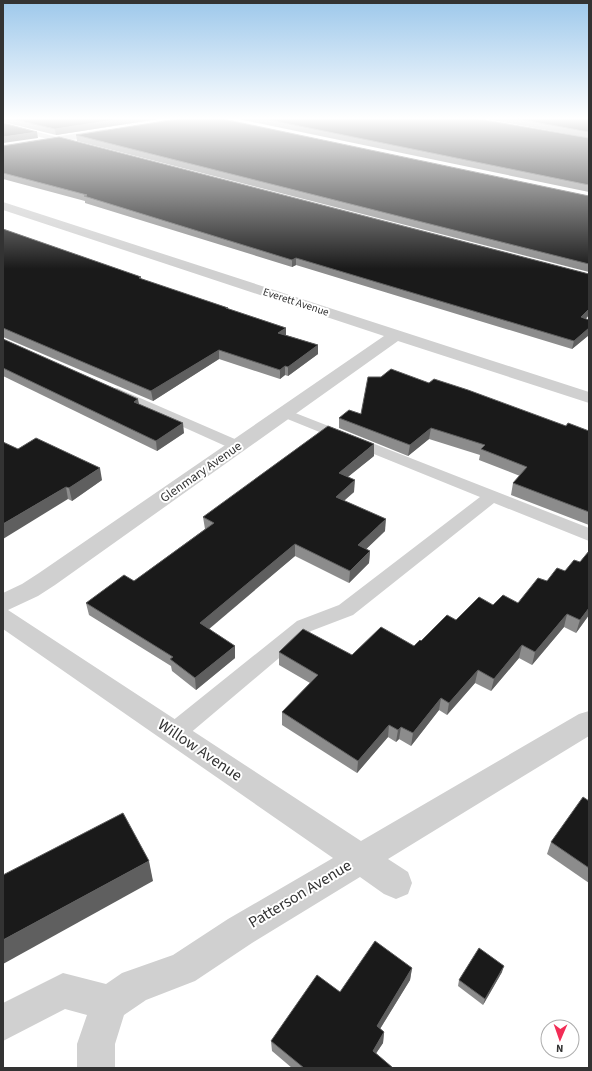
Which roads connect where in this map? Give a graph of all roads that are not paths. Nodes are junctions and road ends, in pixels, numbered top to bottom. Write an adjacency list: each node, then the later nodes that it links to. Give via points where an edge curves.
1 (3, 206): 2 (street, Everett Avenue)
2 (396, 335): 4 (street, Everett Avenue); 5 (street, Glenmary Avenue)
3 (104, 386): 6 (lane)
4 (589, 398)
5 (285, 413): 6 (street, Glenmary Avenue); 7 (lane)
6 (238, 446): 9 (street, Glenmary Avenue, via 47,579)
7 (492, 496): 8 (lane); 12 (lane, via 346,610 304,626)
8 (589, 535)
9 (3, 603)
10 (3, 617): 12 (street, Willow Avenue)
11 (588, 723): 13 (street, Patterson Avenue)
12 (174, 733): 13 (street, Willow Avenue)
13 (360, 859): 14 (street, Willow Avenue); 15 (street, Patterson Avenue, via 240,931 183,969 135,986)
14 (396, 883)
15 (110, 1003): 16 (street, via 63,991); 17 (street, via 96,1044)
16 (3, 1023)
17 (96, 1068)

